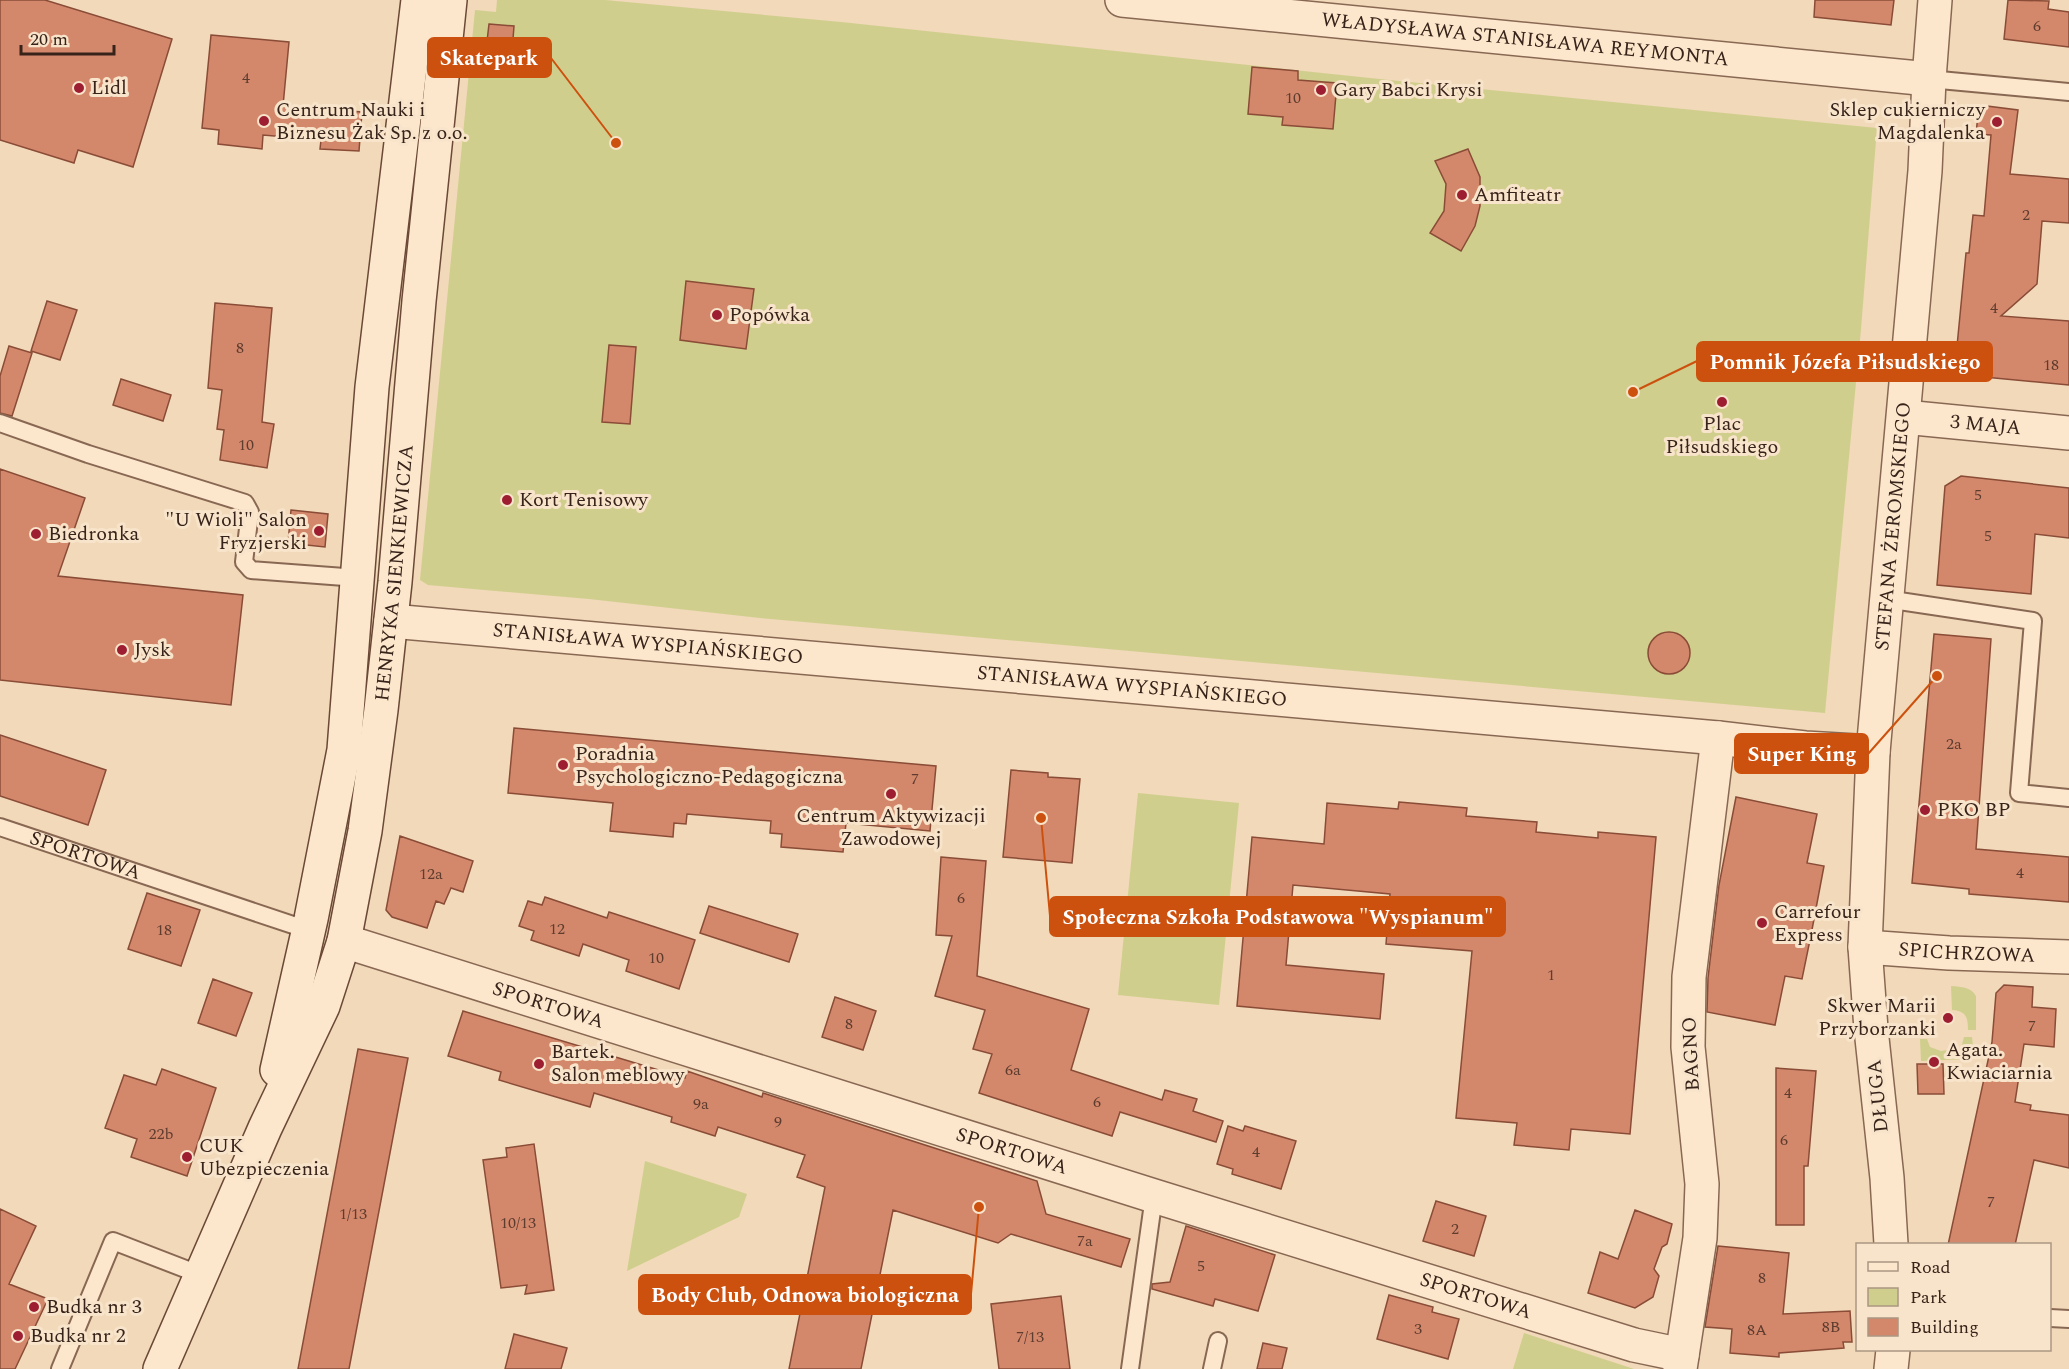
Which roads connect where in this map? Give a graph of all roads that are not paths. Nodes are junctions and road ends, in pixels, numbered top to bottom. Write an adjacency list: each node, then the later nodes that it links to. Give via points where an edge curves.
1 (418, 0): 11 (street, HENRYKA SIENKIEWICZA, via 375,366)
2 (450, 0): 13 (street, HENRYKA SIENKIEWICZA)
3 (1122, 0): 5 (street, WŁADYSŁAWA STANISŁAWA REYMONTA)
4 (1935, 0): 6 (street, STEFANA ŻEROMSKIEGO)
5 (1258, 6): 6 (street, WŁADYSŁAWA STANISŁAWA REYMONTA)
6 (1929, 79): 7 (lane); 8 (street, STEFANA ŻEROMSKIEGO)
7 (2069, 92)
8 (1904, 417): 10 (street, 3 MAJA); 12 (street, STEFANA ŻEROMSKIEGO)
9 (0, 423): 11 (lane, via 245,503 250,512 244,562 251,570)
10 (2069, 433)
11 (357, 578): 18 (street, HENRYKA SIENKIEWICZA, via 344,750)
12 (1886, 599): 15 (street, STEFANA ŻEROMSKIEGO); 16 (lane, via 2033,621 2019,793)
13 (391, 621): 14 (street, STANISŁAWA WYSPIAŃSKIEGO); 19 (street, HENRYKA SIENKIEWICZA, via 365,831)
14 (1718, 738): 15 (street, STANISŁAWA WYSPIAŃSKIEGO); 30 (street, BAGNO, via 1689,977 1688,1047 1702,1184 1700,1238)
15 (1873, 752): 20 (street, STEFANA ŻEROMSKIEGO)
16 (2069, 798)
17 (0, 827): 18 (lane, SPORTOWA)
18 (308, 930): 22 (street, HENRYKA SIENKIEWICZA)
19 (344, 941): 22 (street, HENRYKA SIENKIEWICZA, via 323,1006); 23 (street, SPORTOWA)
20 (1865, 947): 21 (street, SPICHRZOWA); 24 (street, DŁUGA)
21 (2069, 957)
22 (265, 1128): 25 (street, HENRYKA SIENKIEWICZA)
23 (1154, 1196): 30 (street, SPORTOWA); 33 (lane)
24 (1891, 1243)
25 (201, 1275): 31 (lane, via 113,1241); 32 (street, HENRYKA SIENKIEWICZA)
26 (2051, 1318): 27 (lane)
27 (2069, 1319)
28 (1218, 1341): 34 (lane)
29 (1893, 1351): 35 (street)
30 (1681, 1362)
31 (60, 1369)
32 (160, 1369)
33 (1130, 1369)
34 (1212, 1369)
35 (1891, 1369)

